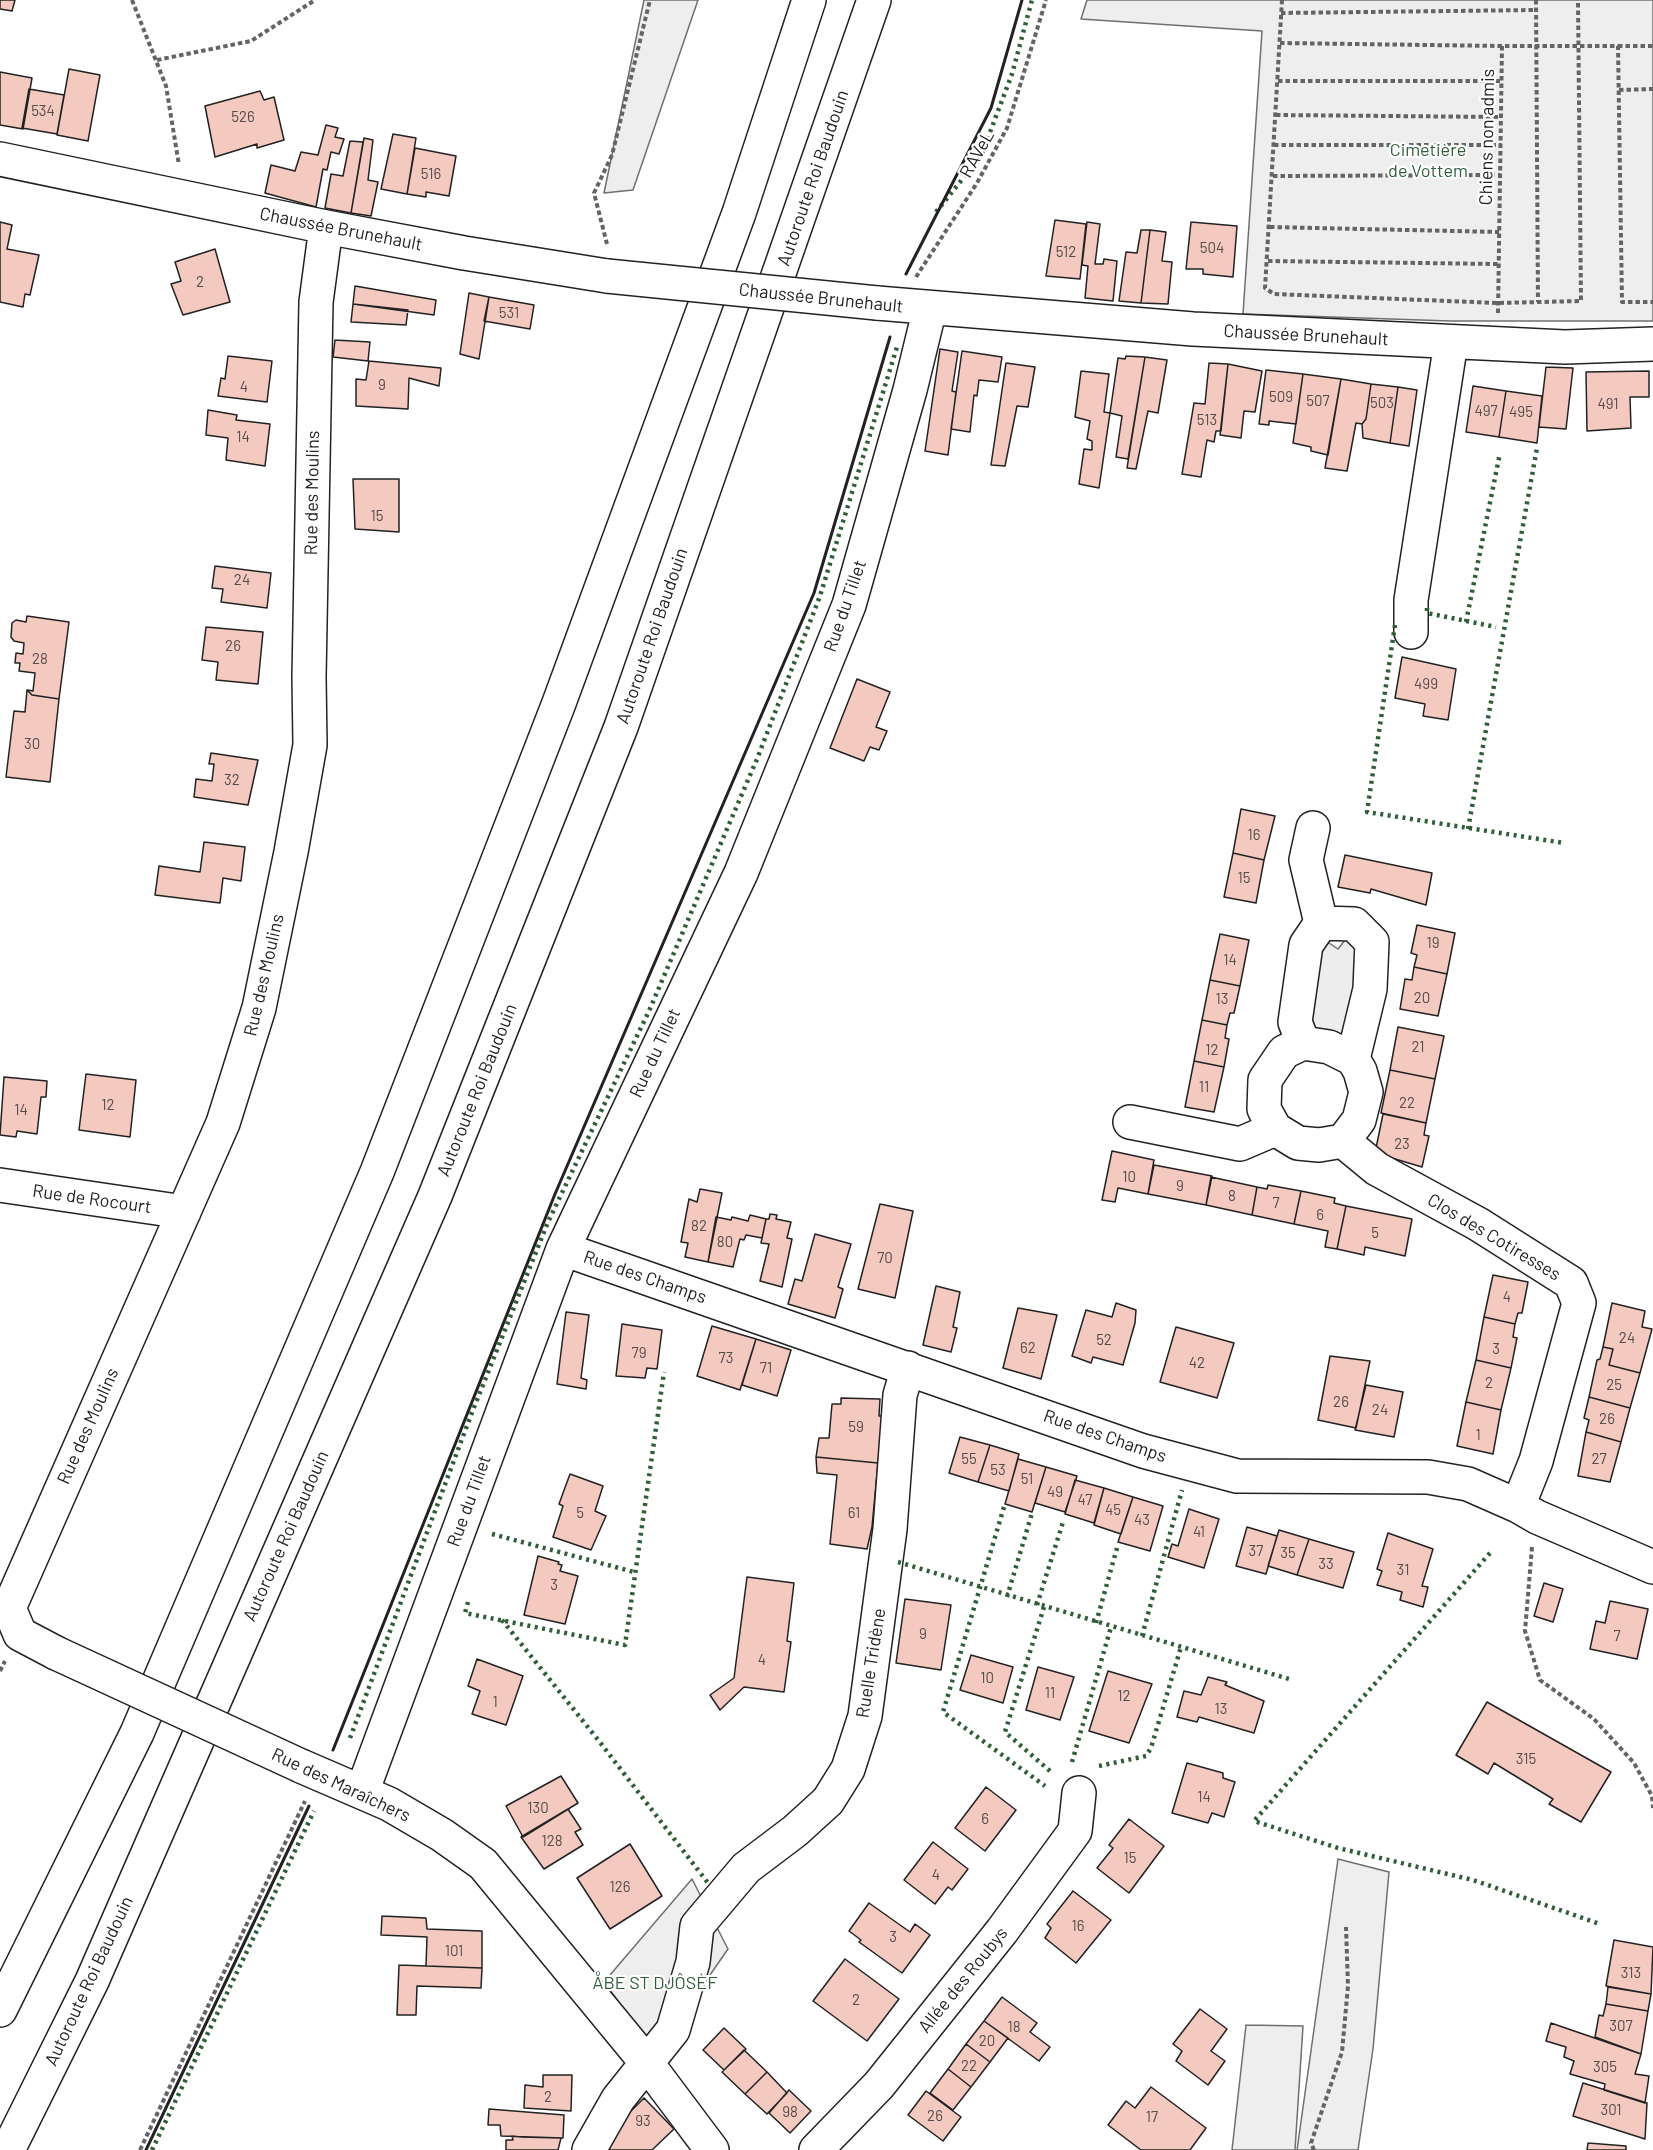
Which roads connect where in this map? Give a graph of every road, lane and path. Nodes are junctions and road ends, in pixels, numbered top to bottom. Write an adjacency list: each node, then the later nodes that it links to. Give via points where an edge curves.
1 (132, 0): 18 (path)
2 (315, 0): 18 (path, via 251,41)
3 (650, 0): 36 (path, via 612,155 594,193 607,248)
4 (809, 0): 64 (main road, via 739,213 559,703 377,1172 137,1733)
5 (874, 0): 66 (main road, Autoroute Roi Baudouin, via 621,727 435,1196 92,1981)
6 (1046, 0): 40 (path, RAVeL, via 1007,128)
7 (1282, 0): 11 (path)
8 (1536, 0): 10 (path)
9 (1578, 0): 15 (path)
10 (1536, 10): 11 (path); 14 (path)
11 (1281, 13): 12 (path)
12 (1280, 43): 13 (path); 19 (path)
13 (1502, 46): 14 (path, Chiens non admis); 20 (path, Chiens non admis)
14 (1536, 46): 15 (path, Chiens non admis); 37 (path)
15 (1577, 46): 16 (path, Chiens non admis); 37 (path, via 1581,301)
16 (1618, 46): 17 (path, Chiens non admis); 22 (path)
17 (1653, 46)
18 (157, 60): 30 (path, via 166,86)
19 (1278, 81): 20 (path); 23 (path)
20 (1502, 81): 24 (path, Chiens non admis)
21 (1653, 89): 22 (path)
22 (1619, 90): 38 (path, via 1622,302)
23 (1276, 115): 24 (path); 25 (path)
24 (1502, 117): 26 (path, Chiens non admis)
25 (1274, 145): 26 (path); 29 (path)
26 (1501, 145): 28 (path, Chiens non admis)
27 (0, 159): 30 (main road, Chaussée Brunehault)
28 (1500, 175): 29 (path); 33 (path, Chiens non admis)
29 (1273, 176): 32 (path)
30 (184, 196): 31 (main road, Chaussée Brunehault)
31 (326, 227): 36 (main road, Chaussée Brunehault); 53 (main road, Rue des Moulins, via 316,302 310,745 260,1008 224,1123)
32 (1270, 227): 33 (path); 34 (path)
33 (1499, 232): 35 (path, Chiens non admis)
34 (1268, 261): 35 (path); 39 (path, via 1265,288 1274,294)
35 (1499, 264): 39 (path, Chiens non admis)
36 (605, 275): 40 (main road, Chaussée Brunehault, bridge)
37 (1538, 302): 39 (path)
38 (1653, 302)
39 (1498, 303): 42 (path, Chiens non admis)
40 (902, 306): 41 (main road, Chaussée Brunehault, via 1193,329); 54 (main road, Rue du Tillet, via 910,390 849,605 741,873)
41 (1451, 342): 42 (main road, Chaussée Brunehault); 44 (main road, via 1411,600)
42 (1498, 344): 43 (main road, Chaussée Brunehault)
43 (1653, 344)
44 (1411, 632)
45 (1313, 828): 46 (main road, via 1306,860)
46 (1321, 923): 47 (main road, via 1305,945 1295,1022); 48 (main road, via 1354,924 1372,942 1370,989)
47 (1303, 1043): 48 (main road, via 1329,1047); 50 (main road, via 1284,1052 1264,1080 1264,1109)
48 (1353, 1059): 51 (main road, via 1366,1092 1359,1120)
49 (1130, 1122): 50 (main road, via 1240,1144)
50 (1275, 1129): 51 (main road, via 1298,1143)
51 (1343, 1141): 56 (main road, Clos des Cotiresses, via 1377,1169 1478,1224 1570,1283 1579,1303 1536,1461)
52 (0, 1185): 53 (main road, Rue de Rocourt)
53 (184, 1212): 58 (main road, Rue des Moulins, via 9,1608 20,1634)
54 (563, 1249): 55 (main road, Rue des Champs); 60 (main road, Rue du Tillet)
55 (908, 1368): 56 (main road, Rue des Champs, via 1143,1451 1237,1476 1428,1477 1468,1484); 65 (main road, Ruelle Tridène, via 900,1395 890,1529 865,1716 848,1769 828,1801 746,1868 697,1926 693,1962 673,2030)
56 (1528, 1512): 57 (main road, Rue des Champs); 62 (path, via 1525,1631 1540,1680 1600,1726 1634,1764 1652,1796)
57 (1653, 1567)
58 (56, 1653): 59 (main road, Rue des Maraîchers, bridge)
59 (316, 1772): 60 (main road, Rue des Maraîchers); 67 (path)
60 (362, 1792): 65 (main road, Rue des Maraîchers, via 433,1830 483,1864)
61 (1079, 1793): 70 (main road, Allée des Roubys, via 1075,1831 1002,1931 879,2085)
62 (1653, 1808)
63 (1346, 1927): 71 (path, via 1348,1986 1342,2052 1311,2143)
64 (0, 2010)
65 (646, 2062): 68 (main road, Ruelle Tridène, via 618,2099); 69 (main road, Rue des Maraîchers)
66 (8, 2150)
67 (140, 2150)
68 (589, 2150)
69 (712, 2150)
70 (816, 2150)
71 (1314, 2150)

